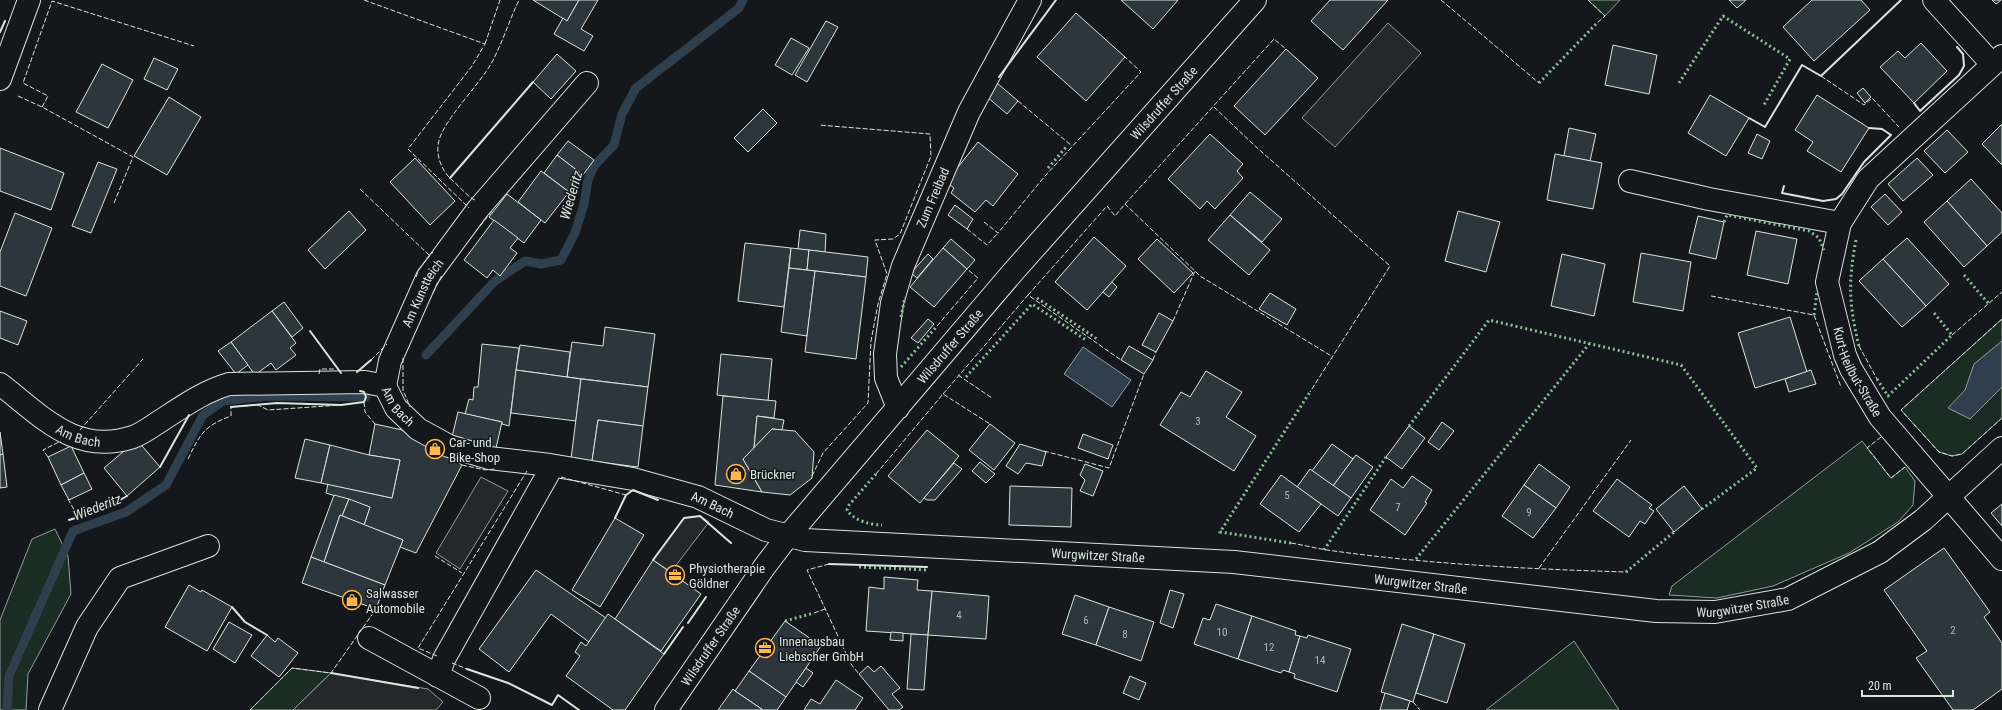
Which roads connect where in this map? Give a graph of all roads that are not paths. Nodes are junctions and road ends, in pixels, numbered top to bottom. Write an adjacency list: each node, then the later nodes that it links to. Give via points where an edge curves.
1 (29, 0): 6 (street)
2 (1030, 0): 12 (street, Zum Freibad, via 969,112 903,266 892,303 885,354 886,378)
3 (1255, 0): 12 (street, Wilsdruffer Straße, via 1013,272)
4 (1934, 0): 5 (street, Kurt-Heilbut-Straße)
5 (1997, 60): 9 (street, Kurt-Heilbut-Straße, via 1868,179)
6 (0, 79)
7 (587, 83): 11 (street, Am Kunstteich, via 478,209 428,278 390,361)
8 (1630, 181): 9 (street, via 1709,199)
9 (1840, 223): 15 (street, Kurt-Heilbut-Straße, via 1827,282 1845,355 1851,370 1880,417)
10 (0, 384): 11 (street, Am Bach, via 63,433 87,441 110,441 134,436 213,388 229,384 365,382)
11 (385, 386): 16 (street, Am Bach, via 396,408 418,429 448,446 490,458 550,464 633,479 698,497 766,530)
12 (898, 408): 16 (street, Wilsdruffer Straße)
13 (2002, 448): 15 (street, Wurgwitzer Straße)
14 (548, 474): 20 (street, via 444,659)
15 (1947, 497): 16 (street, Wurgwitzer Straße, via 1923,520 1880,552 1828,580 1788,599 1715,612 1656,611 1234,562 836,542); 18 (street, Kurt-Heilbut-Straße)
16 (788, 536): 23 (street, Wilsdruffer Straße)
17 (208, 546): 22 (street, via 120,578 87,627)
18 (2002, 559)
19 (369, 638): 20 (street)
20 (438, 676): 21 (street)
21 (479, 698)
22 (50, 710)
23 (666, 710)

